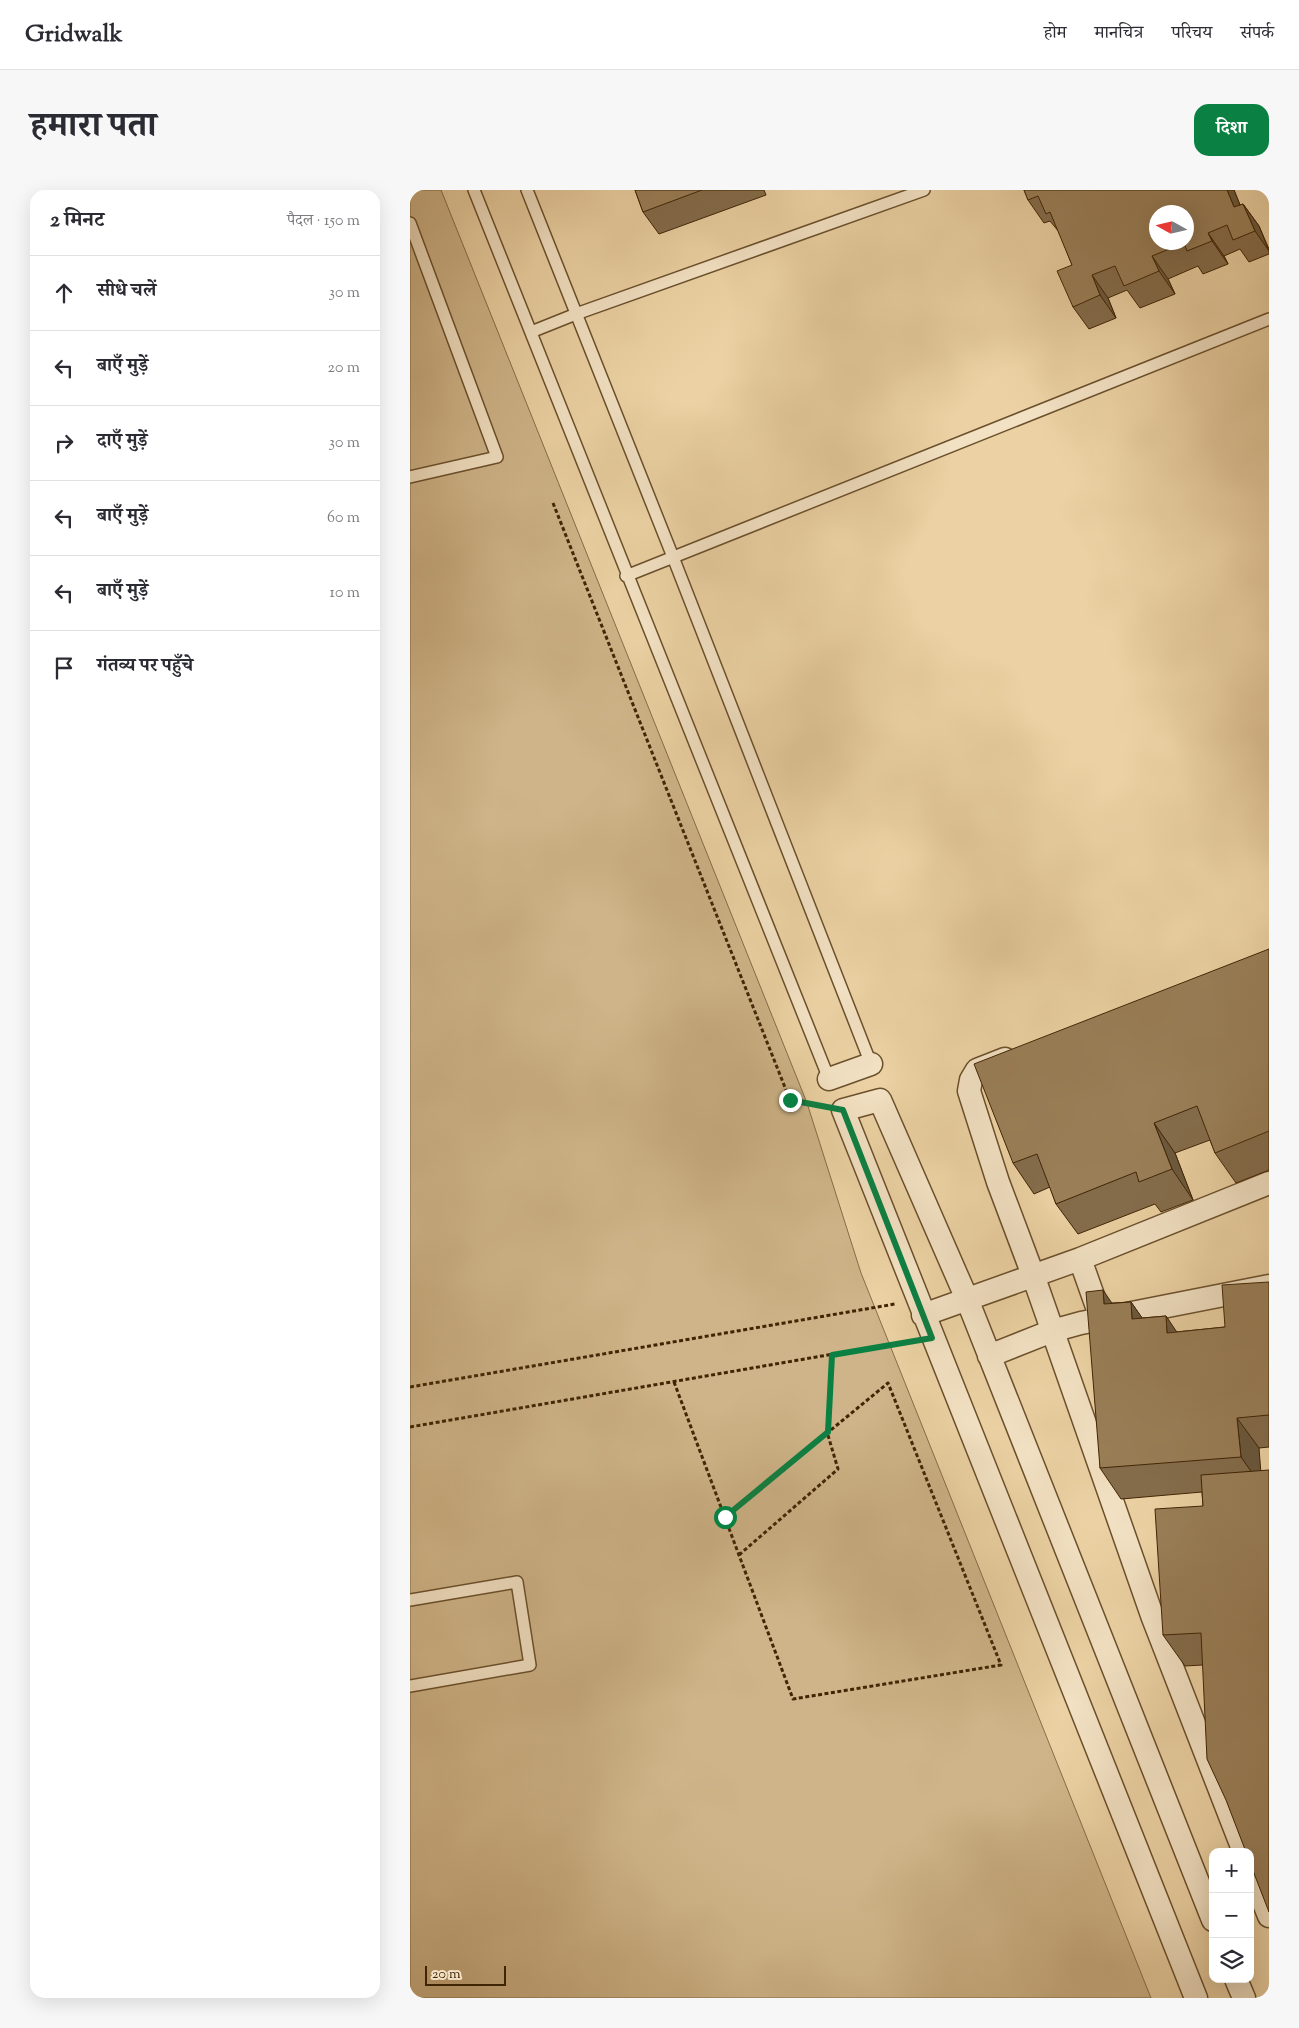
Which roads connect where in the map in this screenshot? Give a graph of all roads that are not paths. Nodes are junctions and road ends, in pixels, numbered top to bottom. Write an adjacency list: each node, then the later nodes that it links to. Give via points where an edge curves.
1 (474, 190): 7 (lane)
2 (527, 190): 5 (lane)
3 (924, 190): 5 (lane)
4 (411, 232): 8 (lane, via 497,456)
5 (576, 314): 7 (lane); 9 (lane)
6 (1269, 319): 9 (lane)
7 (531, 332): 10 (lane)
8 (410, 477)
9 (673, 557): 10 (lane); 12 (lane)
10 (626, 576): 13 (lane)
11 (1022, 1053): 16 (street, via 977,1070 969,1091)
12 (870, 1064): 13 (street)
13 (829, 1079)
14 (1269, 1183): 15 (street)
15 (1080, 1259): 16 (street); 20 (street)
16 (1033, 1276): 18 (street); 21 (street)
17 (1269, 1286): 20 (street)
18 (967, 1299): 19 (street); 19 (street, via 880,1100 843,1110); 22 (street)
19 (920, 1308): 30 (street)
20 (1101, 1318): 21 (street)
21 (1052, 1331): 22 (street); 25 (street, via 1153,1618)
22 (989, 1356): 27 (street)
23 (410, 1600): 24 (lane, via 516,1582 530,1665)
24 (410, 1686)
25 (1242, 1848)
26 (1254, 1878): 28 (street)
27 (1209, 1910)
28 (1269, 1916)
29 (1238, 1983): 31 (street)
30 (1196, 1998)
31 (1244, 1998)

